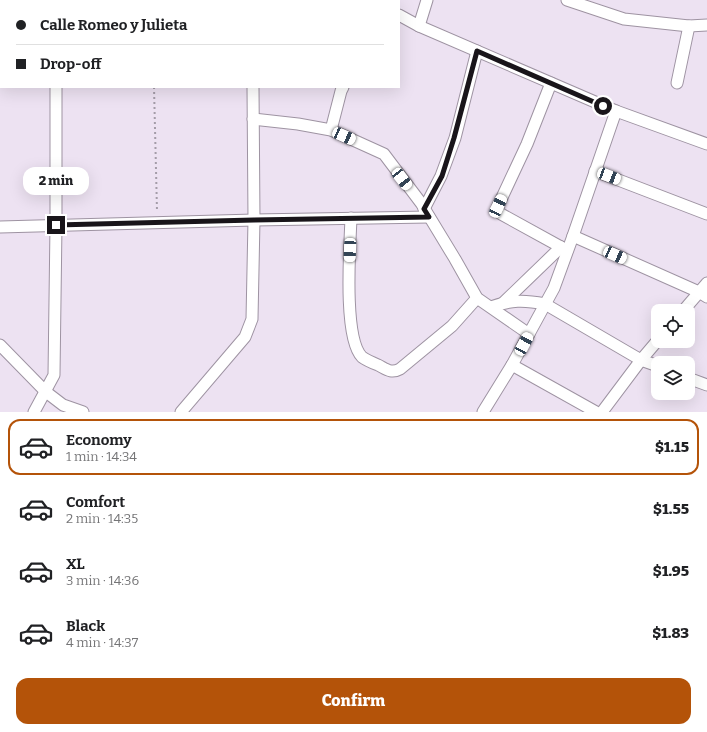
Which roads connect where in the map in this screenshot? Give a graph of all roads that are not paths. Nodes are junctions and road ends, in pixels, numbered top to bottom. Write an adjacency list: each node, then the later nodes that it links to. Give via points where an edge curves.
1 (427, 0): 5 (street)
2 (567, 0): 6 (street, via 624,19)
3 (400, 16): 5 (street)
4 (707, 25): 6 (street)
5 (419, 26): 7 (street)
6 (689, 26): 9 (street)
7 (477, 51): 8 (street); 18 (street, via 452,144)
8 (551, 83): 13 (street); 25 (street, via 498,211)
9 (677, 83)
10 (56, 88): 22 (street)
11 (253, 88): 14 (street)
12 (342, 88): 15 (street)
13 (616, 111): 16 (street); 17 (street)
14 (253, 119): 15 (street); 21 (street)
15 (331, 130): 18 (street, via 384,154)
16 (707, 144)
17 (595, 171): 19 (street); 24 (street)
18 (427, 213): 20 (street); 28 (street)
19 (707, 214)
20 (351, 218): 21 (street); 28 (street, via 348,297 352,333 362,357 390,371 400,370 452,326)
21 (254, 220): 22 (street); 44 (street, via 252,319 245,336)
22 (56, 225): 23 (street); 41 (street, via 54,375)
23 (0, 227)
24 (573, 236): 25 (street); 27 (street)
25 (564, 249): 29 (street); 30 (street, via 554,288)
26 (707, 283): 27 (street)
27 (703, 295): 31 (street)
28 (477, 298): 32 (street)
29 (503, 303): 30 (street, via 530,301); 32 (street)
30 (545, 304): 33 (street); 36 (street)
31 (692, 304)
32 (490, 307): 33 (street)
33 (529, 334): 38 (street)
34 (0, 345): 41 (street)
35 (651, 348): 36 (street)
36 (641, 360): 37 (street); 47 (street)
37 (651, 364)
38 (512, 365): 45 (street); 46 (street)
39 (695, 381): 40 (street)
40 (707, 385)
41 (46, 392): 42 (street); 43 (street, via 63,405)
42 (34, 412)
43 (83, 412)
44 (181, 412)
45 (483, 412)
46 (596, 412)
47 (602, 412)

